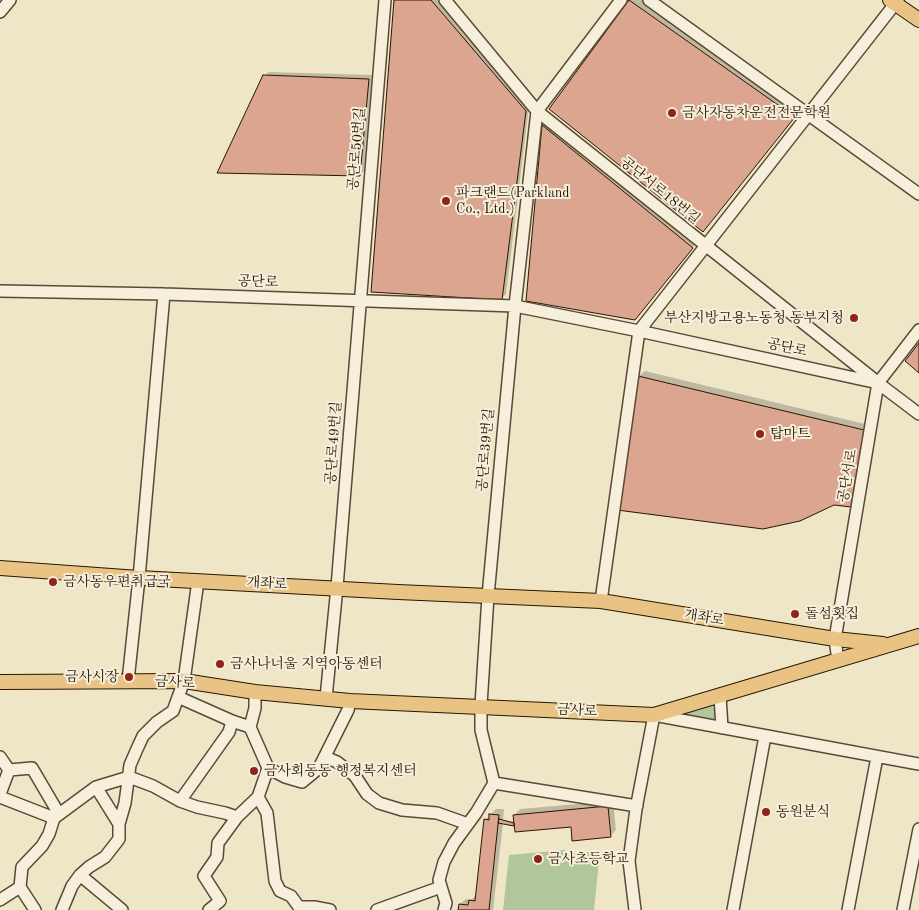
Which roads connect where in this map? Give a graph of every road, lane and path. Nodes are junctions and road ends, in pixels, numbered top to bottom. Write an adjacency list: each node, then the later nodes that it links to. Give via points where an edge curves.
1 (10, 0): 7 (street)
2 (384, 0): 15 (street, 공단로50번길)
3 (445, 0): 9 (street, 공단서로18번길)
4 (621, 0): 9 (street)
5 (649, 0): 10 (street)
6 (894, 1): 8 (main road); 10 (street)
7 (0, 12)
8 (919, 20)
9 (537, 111): 12 (street, 공단서로18번길); 16 (street)
10 (808, 114): 11 (street); 12 (street)
11 (919, 194)
12 (705, 246): 18 (street); 19 (street, 공단서로18번길)
13 (0, 291): 14 (street, 공단로)
14 (164, 294): 15 (street, 공단로); 22 (street)
15 (360, 301): 16 (street, 공단로); 24 (street, 공단로49번길)
16 (514, 306): 18 (street, 공단로); 25 (street, 공단로39번길)
17 (919, 330): 19 (street, 공단서로)
18 (639, 331): 19 (street, 공단로); 26 (street)
19 (878, 383): 20 (street, 공단로); 28 (street, 공단서로)
20 (919, 414)
21 (0, 568): 22 (main road, 개좌로)
22 (139, 578): 23 (main road, 개좌로); 31 (street)
23 (198, 580): 24 (main road, 개좌로); 33 (street)
24 (338, 588): 25 (main road, 개좌로); 37 (street)
25 (488, 596): 26 (main road, 개좌로); 39 (street)
26 (602, 601): 28 (main road, 개좌로)
27 (919, 636): 29 (main road, 개좌로)
28 (836, 639): 29 (main road, 개좌로); 30 (street, 공단서로)
29 (891, 644): 30 (main road, 금사로)
30 (838, 660): 36 (main road, 금사로)
31 (128, 681): 32 (main road, 금사로); 33 (main road, 금사로)
32 (0, 682)
33 (184, 682): 34 (main road, 금사로); 35 (street)
34 (255, 692): 37 (main road, 금사로); 42 (street)
35 (178, 696): 41 (street); 51 (street, via 174,711 156,722 143,736 130,765)
36 (720, 696): 40 (main road, 금사로); 43 (street)
37 (326, 698): 38 (main road, 금사로)
38 (350, 700): 39 (main road, 금사로); 45 (street)
39 (481, 706): 40 (main road, 금사로); 52 (street, via 481,730)
40 (654, 715): 43 (street, 금사로); 57 (street)
41 (232, 721): 42 (street); 56 (street, via 229,732)
42 (250, 726): 49 (street)
43 (722, 728): 44 (street, 금사로)
44 (765, 736): 47 (street, 금사로); 76 (street)
45 (325, 756): 49 (street, via 319,768 302,782); 61 (street, via 355,776 367,794 379,803 402,810 437,813)
46 (0, 757): 50 (street)
47 (877, 757): 48 (street, 금사로); 77 (street)
48 (919, 764)
49 (268, 768): 55 (street)
50 (10, 770): 54 (street); 58 (street, via 32,768)
51 (129, 778): 53 (street); 56 (street); 60 (street)
52 (494, 783): 57 (street); 61 (street)
53 (96, 787): 58 (street); 60 (street)
54 (0, 795): 58 (street)
55 (258, 797): 59 (street); 67 (street, via 267,813 275,881 280,891 291,896)
56 (180, 800): 59 (street)
57 (637, 806): 75 (street, via 629,861)
58 (56, 816): 64 (street, via 42,846 22,867)
59 (237, 817): 71 (street, via 218,843 217,857 204,876 220,901)
60 (119, 824): 63 (street, via 120,839 105,857)
61 (468, 824): 65 (street, via 444,862 439,880)
62 (919, 830): 78 (street)
63 (80, 875): 69 (street); 70 (street)
64 (20, 887): 66 (street); 68 (street)
65 (441, 887): 73 (street); 74 (street, via 446,903)
66 (0, 900)
67 (298, 909): 72 (street)
68 (35, 910)
69 (62, 910)
70 (122, 910)
71 (208, 910)
72 (330, 910)
73 (377, 910)
74 (444, 910)
75 (636, 910)
76 (734, 910)
77 (848, 910)
78 (903, 910)

